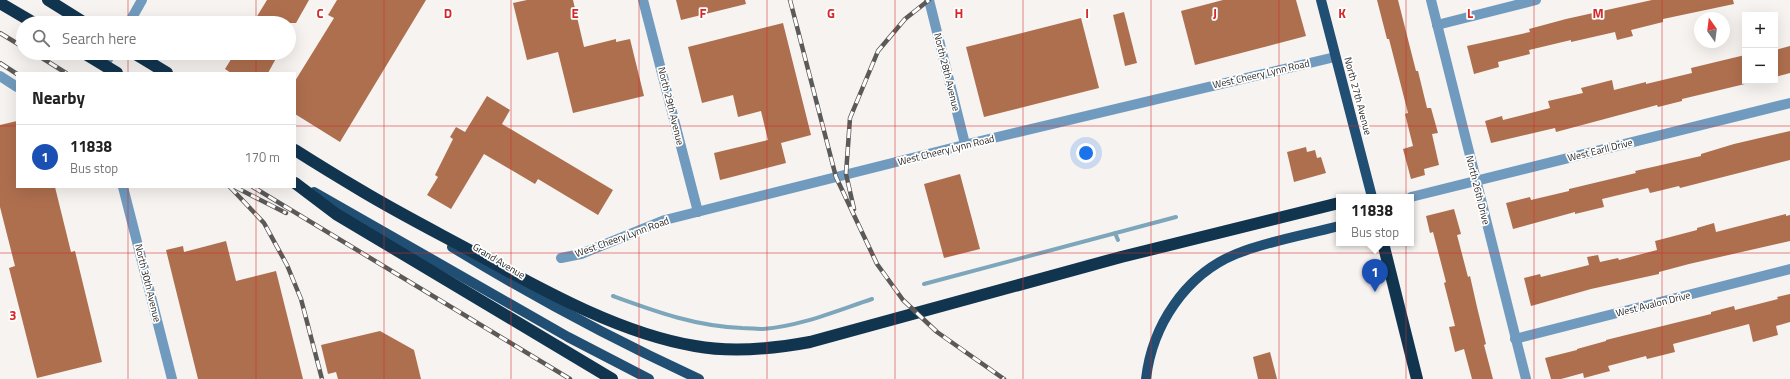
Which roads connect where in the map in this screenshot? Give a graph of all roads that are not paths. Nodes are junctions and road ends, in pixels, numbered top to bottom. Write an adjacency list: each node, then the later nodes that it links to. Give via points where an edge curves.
1 (48, 0): 10 (highway)
2 (142, 0): 11 (street)
3 (643, 0): 33 (street, North 29th Avenue)
4 (929, 0): 23 (street, North 28th Avenue)
5 (1321, 0): 13 (main road, North 27th Avenue)
6 (1431, 0): 12 (street, North 26th Drive)
7 (1536, 0): 12 (street)
8 (0, 3): 9 (highway)
9 (22, 16)
10 (74, 16)
11 (133, 16)
12 (1437, 24): 25 (street, North 26th Drive)
13 (1335, 57): 23 (street, West Cheery Lynn Road); 30 (main road, North 27th Avenue)
14 (96, 60): 17 (highway)
15 (108, 60): 17 (street)
16 (146, 60): 19 (highway)
17 (105, 65): 18 (highway)
18 (116, 72)
19 (165, 72)
20 (0, 76): 21 (street)
21 (16, 86)
22 (1790, 104): 25 (street, West Earll Drive)
23 (965, 144): 33 (street, West Cheery Lynn Road)
24 (296, 151): 29 (highway, Grand Avenue)
25 (1476, 181): 31 (street, West Earll Drive); 38 (street, North 26th Drive)
26 (296, 184): 40 (highway, via 336,214)
27 (296, 184): 41 (main road, via 574,340)
28 (123, 188): 39 (street, North 30th Avenue)
29 (362, 191): 32 (highway, via 526,281 597,314 678,343 735,350 776,348 810,342 1121,258); 42 (main road, Grand Avenue, via 518,287)
30 (1371, 194)
31 (1414, 196)
32 (1336, 204)
33 (698, 212): 36 (street, West Cheery Lynn Road, via 665,220 581,254)
34 (1336, 227): 43 (main road, via 1235,254 1198,278 1182,293 1162,322 1155,338)
35 (1384, 246): 44 (highway)
36 (561, 258)
37 (1790, 269): 38 (street, West Avalon Drive)
38 (1515, 338): 45 (street, North 26th Drive)
39 (172, 379)
40 (612, 379)
41 (649, 379)
42 (698, 379)
43 (1146, 379)
44 (1417, 379)
45 (1526, 379)

